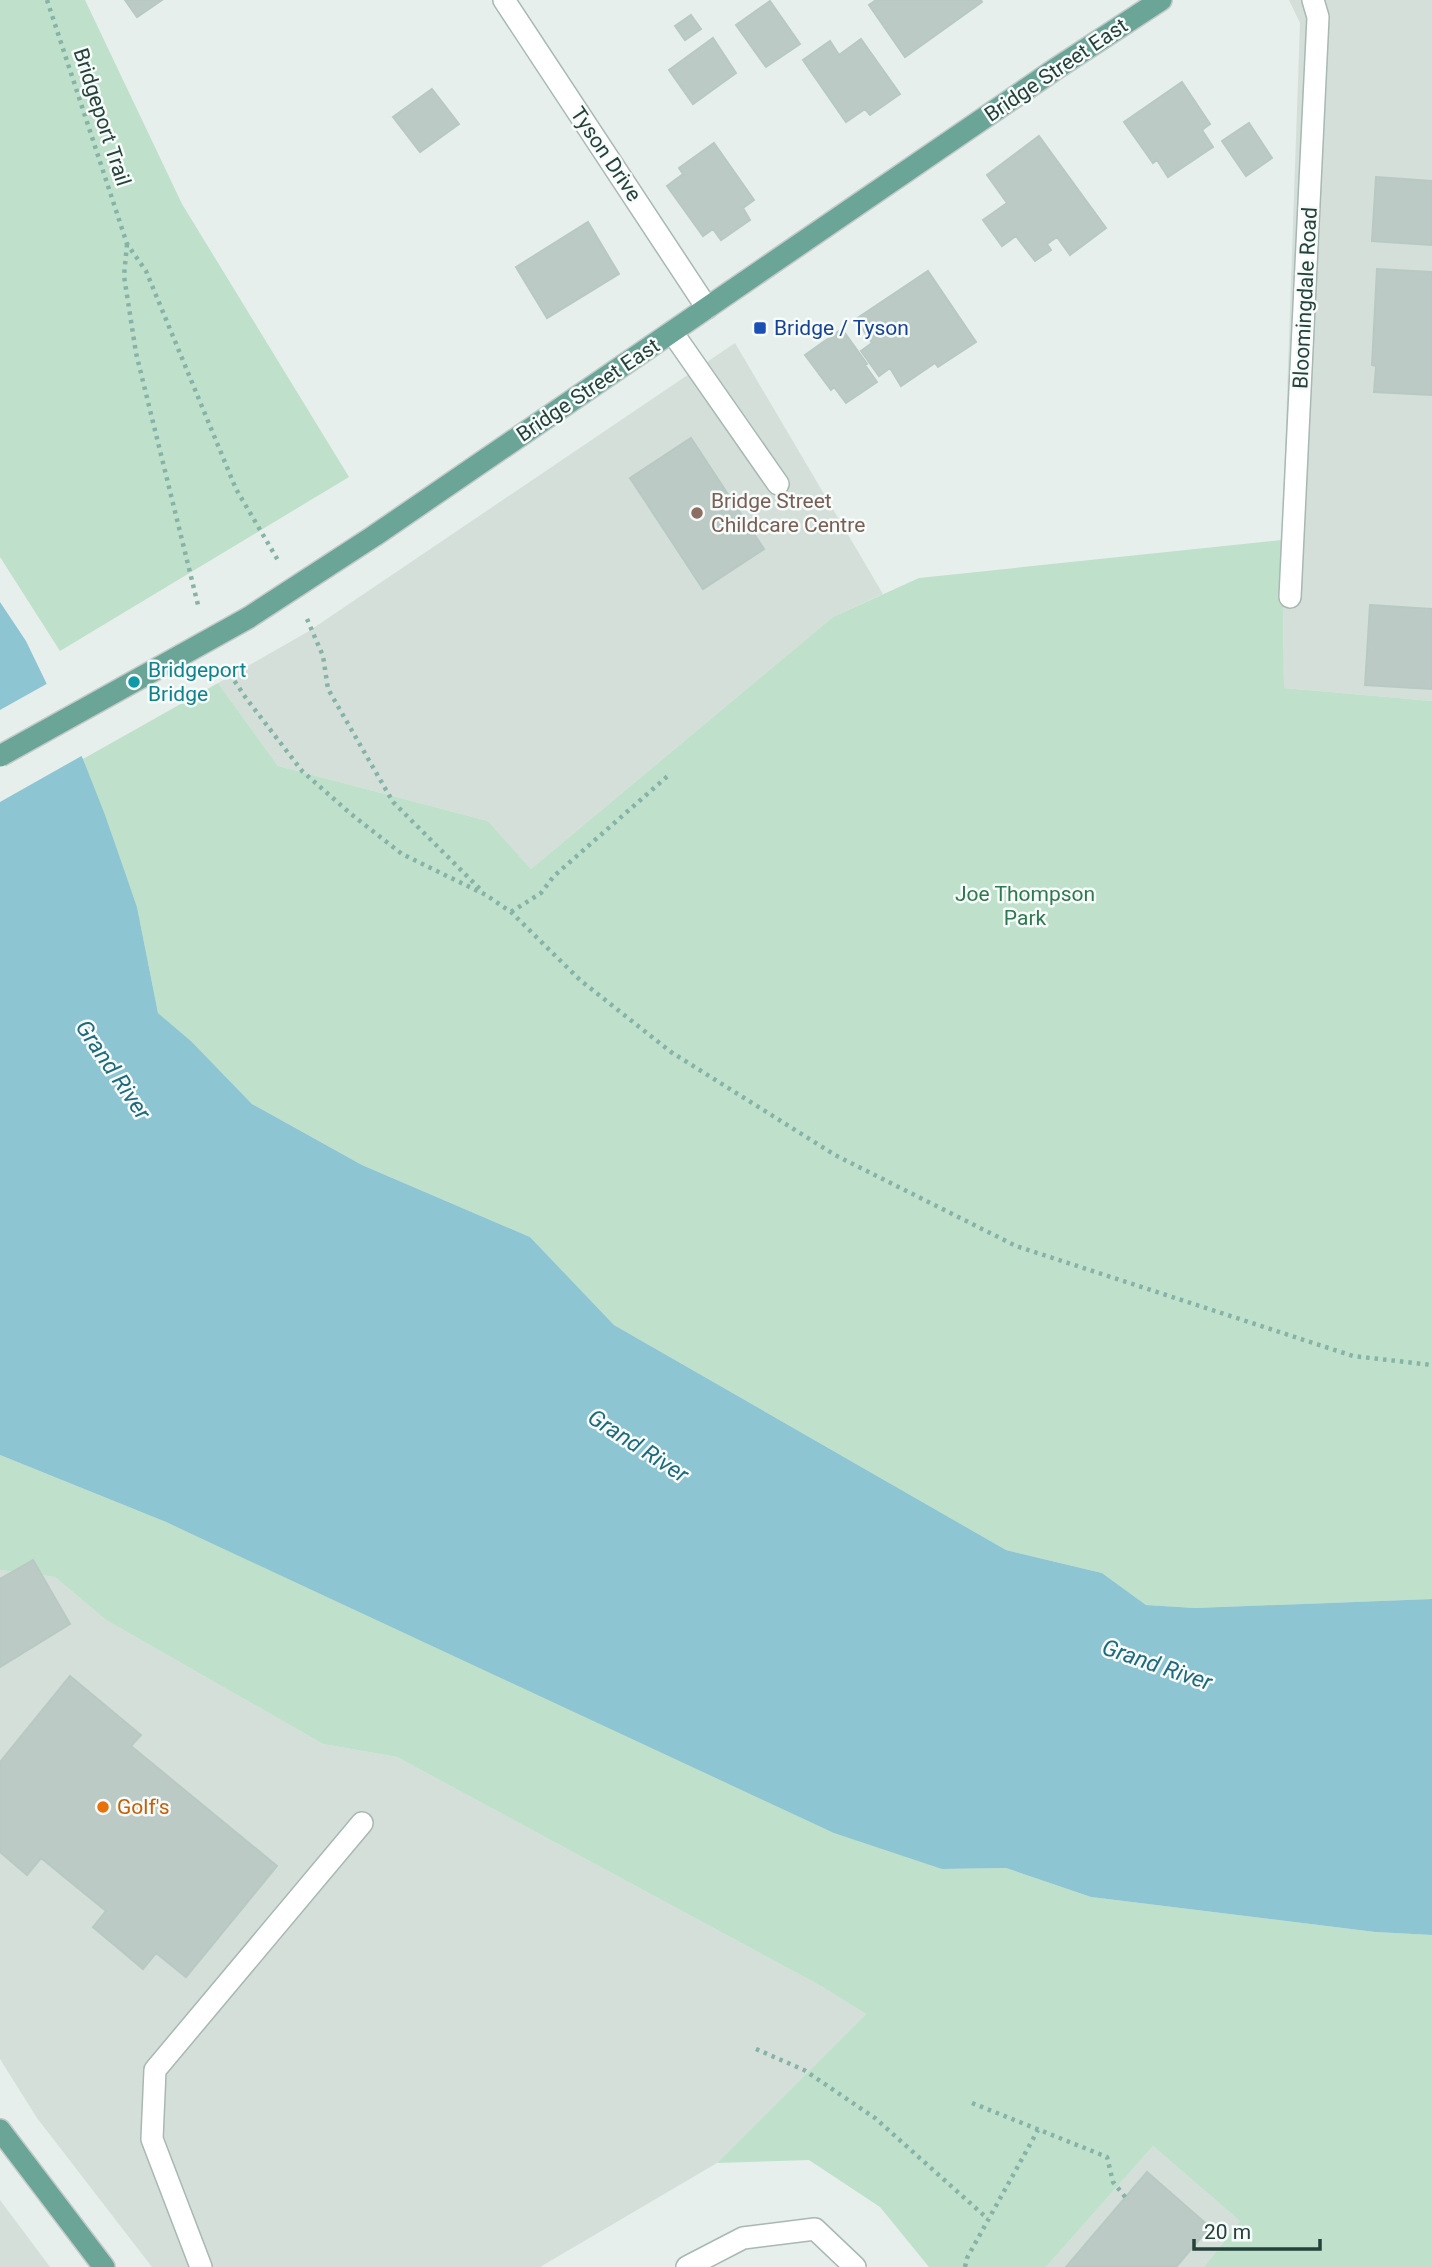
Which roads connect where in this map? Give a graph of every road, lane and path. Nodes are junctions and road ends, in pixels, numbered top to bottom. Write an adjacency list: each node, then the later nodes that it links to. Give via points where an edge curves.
1 (47, 0): 5 (path, Bridgeport Trail)
2 (504, 0): 6 (street, Tyson Drive)
3 (1161, 0): 6 (main road, Bridge Street East)
4 (1313, 0): 10 (street, Bloomingdale Road, via 1318,17)
5 (127, 244): 9 (path, via 146,271 236,489); 11 (path, via 124,276 136,353)
6 (708, 308): 7 (main road, Bridge Street East)
7 (672, 332): 8 (street); 14 (main road, Bridge Street East, bridge, via 248,618)
8 (778, 484)
9 (282, 570)
10 (1290, 597)
11 (200, 612)
12 (303, 612): 16 (path, via 323,656 328,689 393,802)
13 (218, 658): 16 (path, via 302,771 402,853)
14 (0, 756)
15 (670, 774): 17 (path, via 554,876 541,893)
16 (486, 895): 17 (path)
17 (511, 912): 18 (path, via 580,980 671,1052 835,1155 1016,1247 1353,1356)
18 (1432, 1365)
19 (362, 1823): 27 (street, via 155,2070 152,2139)
20 (755, 2049): 25 (path, via 804,2070 875,2118)
21 (972, 2103): 23 (path)
22 (0, 2130): 26 (main road)
23 (1038, 2130): 24 (path, via 1107,2157 1113,2182); 25 (path)
24 (1126, 2198)
25 (988, 2219): 30 (path)
26 (104, 2267)
27 (201, 2267)
28 (687, 2267): 29 (street, via 743,2238 815,2229)
29 (855, 2267)
30 (965, 2267)

